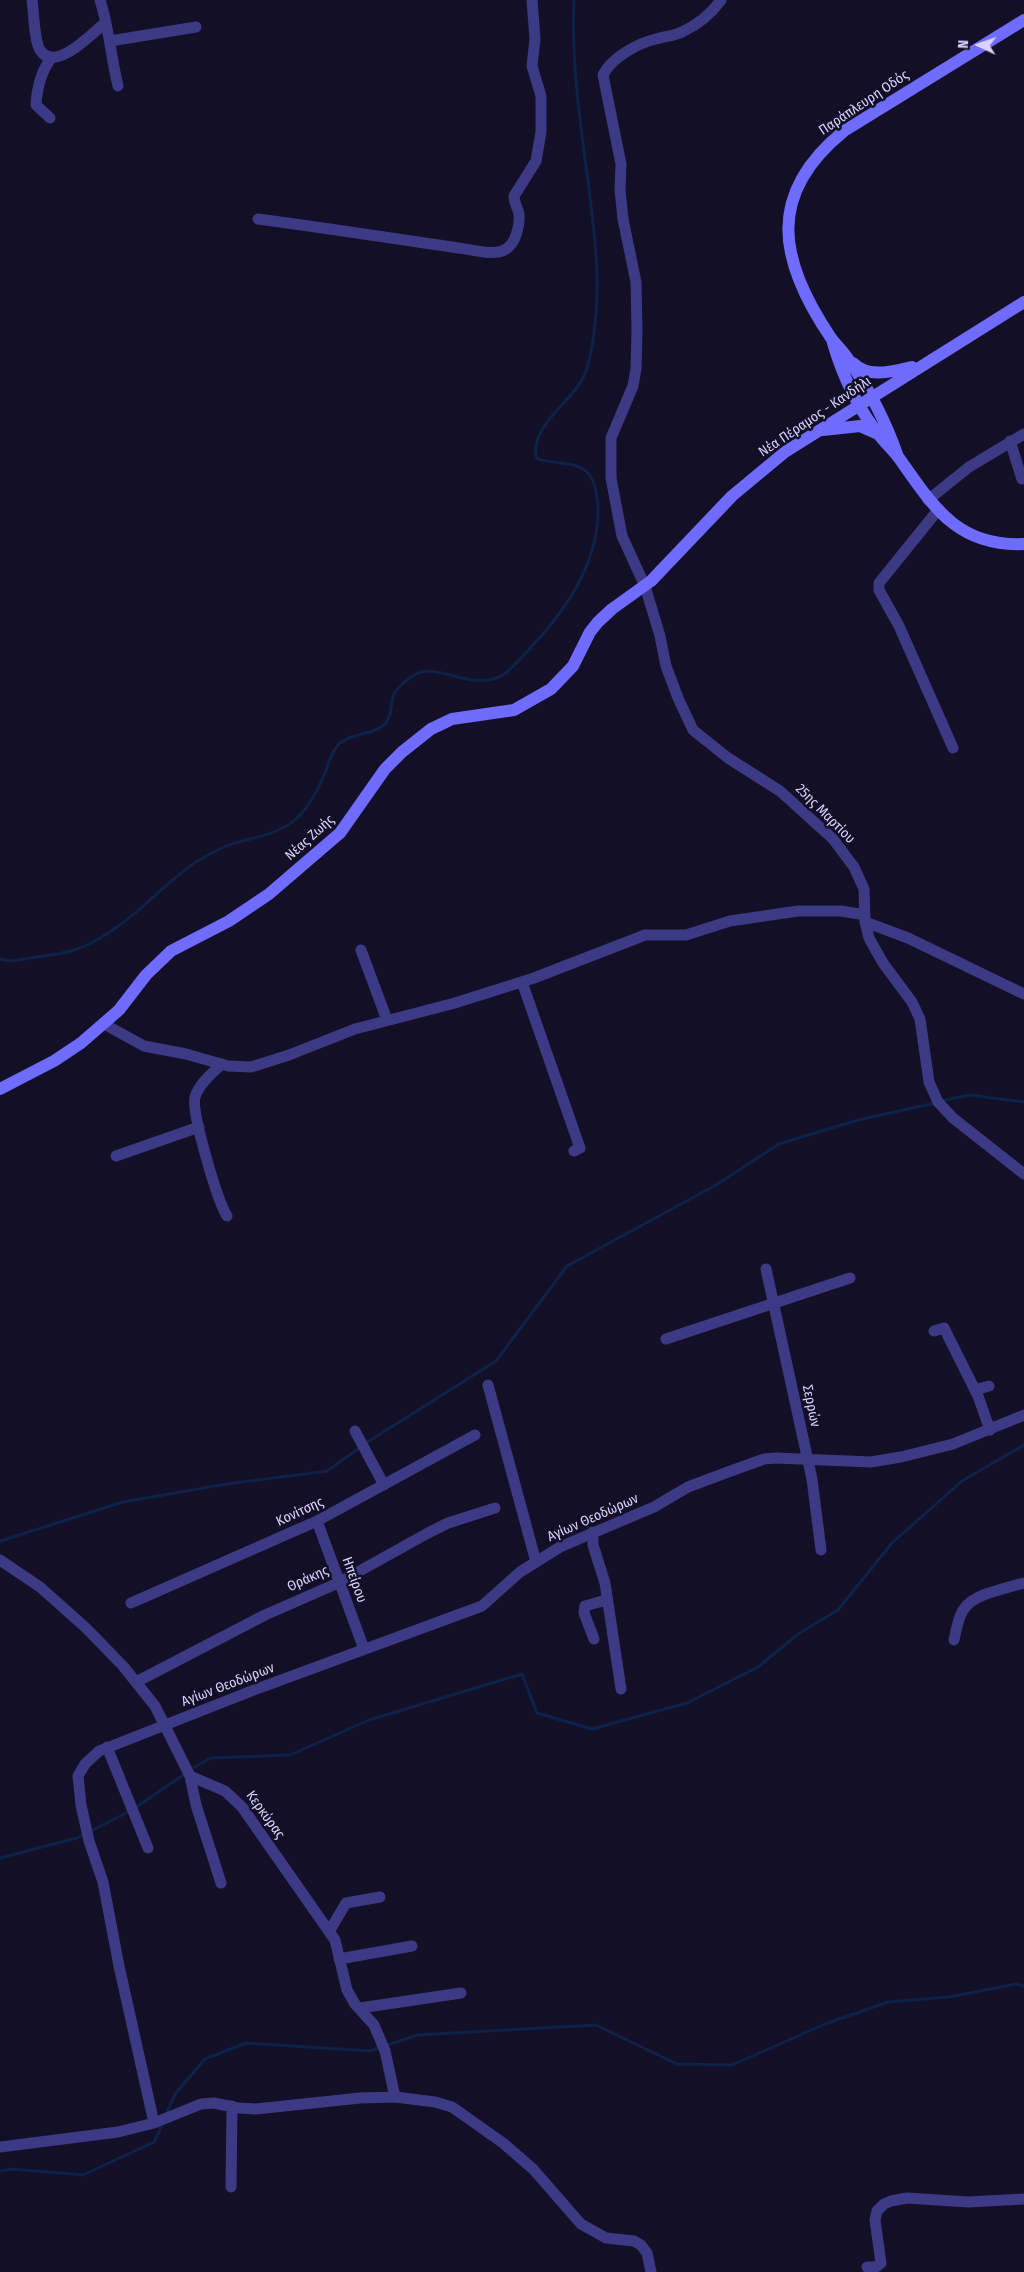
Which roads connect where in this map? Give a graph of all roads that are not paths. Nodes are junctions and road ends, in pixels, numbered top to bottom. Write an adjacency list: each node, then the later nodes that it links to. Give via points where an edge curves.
1 (32, 0): 9 (street, via 41,52)
2 (100, 0): 6 (street)
3 (532, 0): 12 (street, via 535,39 532,66 542,104 539,148 536,161 514,196 518,223 514,241 505,250 476,250)
4 (721, 0): 28 (street, 25ης Μαρτίου, via 705,17 681,33 654,39 630,50 611,64 603,75 620,164 623,219 636,282 637,330 634,386 612,438 611,478 622,536)
5 (1024, 20): 14 (street, Παράπλευρη Οδός, via 844,131 810,164 792,202 790,255 802,287)
6 (105, 22): 8 (street); 9 (street, via 68,54)
7 (196, 27): 8 (street)
8 (110, 40): 10 (street)
9 (52, 56): 11 (street, via 41,74 36,101 36,105)
10 (118, 86)
11 (50, 118)
12 (258, 219)
13 (1024, 302): 16 (street, Νέα Πέραμος - Κανδήλι)
14 (832, 339): 15 (street, Παράπλευρη Οδός); 18 (street, Παράπλευρη Οδός, via 845,380)
15 (848, 358): 16 (street, via 856,367 872,372); 17 (street, Παράπλευρη Οδός)
16 (920, 366): 17 (street, Νέα Πέραμος - Κανδήλι)
17 (870, 397): 18 (street, Νέα Πέραμος - Κανδήλι); 23 (street, Παράπλευρη Οδός, via 882,416)
18 (859, 404): 19 (street, Νέα Πέραμος - Κανδήλι); 20 (street, Παράπλευρη Οδός)
19 (816, 432): 20 (street, via 860,426); 28 (street, Νέα Πέραμος - Κανδήλι, via 785,452 732,496)
20 (878, 434): 23 (street, Παράπλευρη Οδός)
21 (1024, 434): 22 (street)
22 (1010, 441): 24 (street); 25 (street, via 969,467)
23 (898, 457): 25 (street, Παράπλευρη Οδός)
24 (1022, 478)
25 (928, 500): 26 (street, Παράπλευρη Οδός)
26 (938, 510): 27 (street, Παράπλευρη Οδός, via 957,526 982,538); 29 (street, via 879,583 879,590 899,626)
27 (1024, 544)
28 (645, 586): 30 (street, 25ης Μαρτίου, via 666,666 687,721 693,730 728,758 780,790 833,839 854,867 864,888); 35 (street, Νέας Ζωής, via 598,622 567,674 544,694 514,710 443,722 416,740 385,769 332,841 251,907 171,951)
29 (953, 748)
30 (865, 919): 32 (street, via 841,911 798,910 730,921 686,935 645,935); 33 (street); 41 (street, 25ης Μαρτίου, via 875,950 912,1002 920,1019 929,1082 938,1102 953,1118)
31 (361, 950): 34 (street)
32 (522, 982): 34 (street); 39 (street, via 580,1148)
33 (1024, 994)
34 (387, 1020): 36 (street, via 265,1063 239,1067)
35 (104, 1024): 36 (street, via 144,1046); 37 (street, Νέας Ζωής, via 68,1053)
36 (222, 1064): 38 (street, via 201,1086 195,1098)
37 (0, 1089)
38 (200, 1127): 40 (street); 42 (street, via 221,1207)
39 (574, 1151)
40 (116, 1156)
41 (1024, 1174)
42 (227, 1216)
43 (766, 1269): 45 (street, Σερρών)
44 (850, 1278): 45 (street)
45 (774, 1304): 47 (street); 55 (street, Σερρών)
46 (934, 1331): 50 (street, via 944,1328)
47 (666, 1339)
48 (488, 1385): 62 (street)
49 (989, 1386): 50 (street)
50 (975, 1390): 52 (street)
51 (1024, 1415): 52 (street, Αγίων Θεοδώρων)
52 (990, 1430): 55 (street, Αγίων Θεοδώρων, via 953,1444 886,1460)
53 (356, 1431): 56 (street)
54 (475, 1435): 56 (street, Κονίτσης)
55 (808, 1459): 59 (street, Αγίων Θεοδώρων, via 776,1458 748,1464 688,1487 654,1508); 60 (street, Σερρών, via 817,1503)
56 (384, 1485): 58 (street, Κονίτσης)
57 (495, 1508): 63 (street, Θράκης, via 448,1523)
58 (317, 1521): 63 (street, Ηπείρου); 66 (street, Κονίτσης)
59 (593, 1532): 62 (street, Αγίων Θεοδώρων); 65 (street)
60 (821, 1550)
61 (0, 1560): 70 (street, via 40,1587 86,1628)
62 (536, 1562): 69 (street, Αγίων Θεοδώρων, via 511,1579 482,1606)
63 (338, 1583): 69 (street, Ηπείρου); 70 (street, Θράκης, via 265,1615)
64 (1024, 1583): 68 (street, via 975,1598 967,1604 957,1623)
65 (606, 1600): 67 (street, via 584,1606); 71 (street)
66 (131, 1603)
67 (594, 1639)
68 (954, 1640)
69 (364, 1650): 72 (street, Αγίων Θεοδώρων)
70 (136, 1682): 72 (street, via 155,1706)
71 (620, 1689)
72 (165, 1726): 73 (street, Αγίων Θεοδώρων); 74 (street)
73 (107, 1746): 75 (street); 85 (street, via 85,1764 78,1776 79,1788 103,1882)
74 (190, 1776): 76 (street); 78 (street, Κερκύρας, via 226,1791 242,1806)
75 (148, 1848)
76 (221, 1883)
77 (380, 1897): 78 (street, via 346,1903)
78 (330, 1930): 80 (street, Κερκύρας)
79 (412, 1946): 80 (street)
80 (339, 1959): 82 (street, Κερκύρας, via 347,1990)
81 (461, 1993): 82 (street)
82 (360, 2008): 83 (street, Κερκύρας, via 380,2036)
83 (394, 2097): 84 (street, via 256,2109); 90 (street, via 446,2104 474,2121 533,2169 581,2224 606,2238 634,2241 641,2245 647,2253)
84 (232, 2106): 85 (street, via 202,2104); 87 (street)
85 (154, 2124): 86 (street, via 118,2132)
86 (0, 2147)
87 (231, 2187)
88 (1024, 2199): 89 (street, via 968,2202 907,2198 884,2204 876,2212 881,2263)
89 (867, 2267)
90 (651, 2272)

